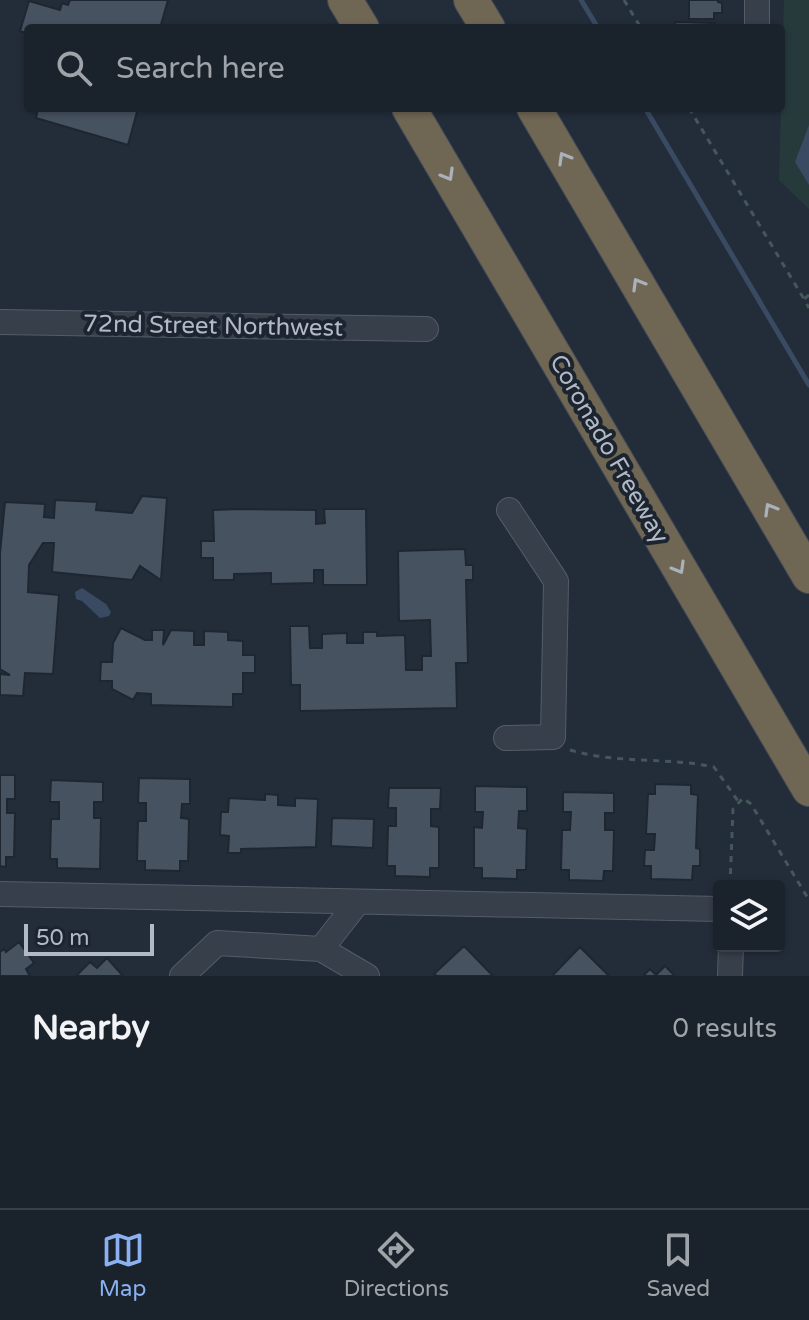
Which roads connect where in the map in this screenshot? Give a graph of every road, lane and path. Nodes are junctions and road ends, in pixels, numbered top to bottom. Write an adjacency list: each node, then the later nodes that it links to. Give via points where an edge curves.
1 (345, 0): 5 (highway)
2 (471, 0): 6 (highway)
3 (624, 0): 7 (path)
4 (757, 0): 8 (street)
5 (360, 24)
6 (486, 24)
7 (639, 24)
8 (757, 24)
9 (411, 112): 21 (highway, Coronado Freeway, one-way to 21)
10 (536, 112): 18 (highway, one-way to 10)
11 (691, 112): 13 (path)
12 (809, 295): 13 (path)
13 (804, 299): 14 (path)
14 (809, 308)
15 (0, 322): 16 (street, 72nd Street Northwest)
16 (426, 329)
17 (509, 510): 19 (street, via 556,581 553,737)
18 (809, 576)
19 (506, 738)
20 (569, 750): 22 (path, via 714,767)
21 (809, 789)
22 (738, 801): 23 (path, via 733,809); 25 (path, via 743,798 751,804)
23 (730, 880)
24 (0, 894): 26 (street)
25 (809, 900)
26 (357, 903): 27 (street); 28 (street)
27 (713, 909)
28 (321, 949): 30 (street, via 217,943); 31 (street)
29 (731, 952): 32 (street)
30 (182, 976)
31 (367, 976)
32 (730, 976)

